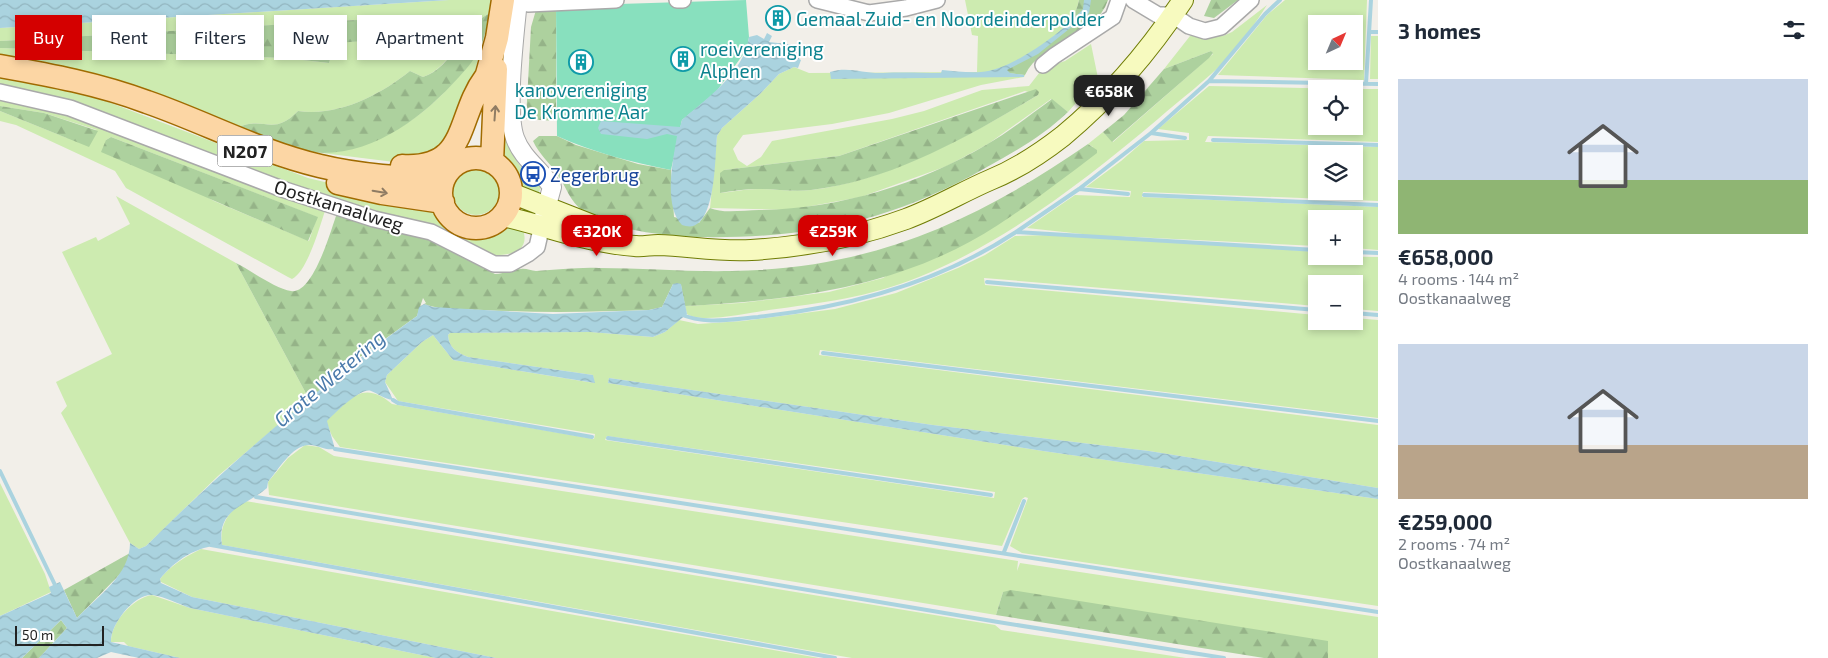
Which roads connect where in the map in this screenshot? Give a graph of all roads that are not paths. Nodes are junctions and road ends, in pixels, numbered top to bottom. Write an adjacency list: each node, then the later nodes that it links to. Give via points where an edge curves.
1 (503, 0): 12 (main road, N207)
2 (616, 0): 10 (street)
3 (677, 0): 4 (street)
4 (683, 0)
5 (817, 0): 6 (street, via 869,13)
6 (937, 0)
7 (1119, 0): 13 (street, via 1113,17)
8 (1133, 0): 11 (street)
9 (1251, 0): 11 (street, via 1214,30 1196,29)
10 (523, 2): 25 (street, via 512,78 512,127 520,149 552,188)
11 (1171, 8): 25 (main road, via 1133,66 1089,112 1043,151 1003,176 907,219 827,240 752,250 719,250 635,246)
12 (497, 38): 16 (main road, N207); 20 (main road, N207, one-way to 12)
13 (1043, 65)
14 (0, 66): 15 (main road, Oostkanaalweg / N207)
15 (54, 78): 18 (main road, Oostkanaalweg / N207, via 97,85 128,95); 23 (main road, Oostkanaalweg / N207, one-way to 23, via 315,177 382,193)
16 (485, 78): 18 (main road, N207, via 477,89 456,143 443,158 430,164 410,167 338,160); 19 (main road, N207)
17 (0, 92): 25 (street, Oostkanaalweg, via 70,108 282,189 431,232 494,264 510,264 536,247)
18 (248, 142): 21 (main road, Oostkanaalweg / N207, via 320,166 381,176)
19 (469, 159): 20 (main road); 21 (main road, via 454,166)
20 (492, 162): 22 (main road, via 506,175)
21 (444, 180): 23 (main road)
22 (511, 193): 24 (main road); 25 (main road)
23 (443, 202): 24 (main road, via 450,216 468,227 490,225)
24 (503, 216): 25 (main road)
25 (544, 217)

